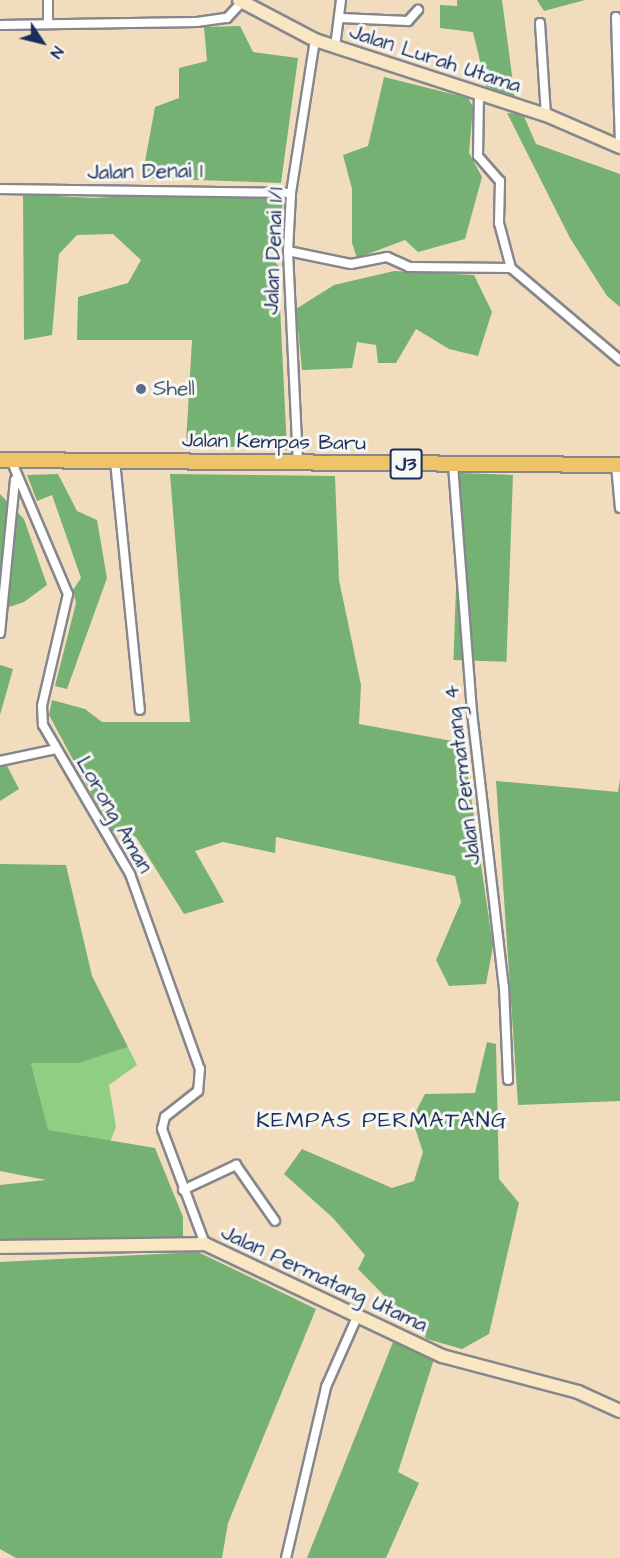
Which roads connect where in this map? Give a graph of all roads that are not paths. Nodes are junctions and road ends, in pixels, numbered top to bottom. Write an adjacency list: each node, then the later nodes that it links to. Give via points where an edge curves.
1 (48, 0): 7 (street)
2 (341, 0): 6 (street)
3 (239, 2): 7 (street, via 227,18 197,22); 10 (street, Jalan Lurah Utama)
4 (418, 10): 6 (street, via 408,21)
5 (616, 17): 14 (street)
6 (341, 18): 11 (street)
7 (48, 23): 9 (street)
8 (540, 23): 13 (street)
9 (0, 25)
10 (315, 40): 11 (street, Jalan Lurah Utama); 16 (street, Jalan Denai 1/1)
11 (335, 47): 12 (street, Jalan Lurah Utama)
12 (479, 93): 13 (street, Jalan Lurah Utama); 18 (street, via 478,156 500,181 499,223)
13 (546, 115): 14 (street, Jalan Lurah Utama)
14 (620, 147)
15 (0, 189): 16 (street, Jalan Denai 1)
16 (291, 193): 17 (street, Jalan Denai 1/1)
17 (288, 251): 18 (street, via 351,264 387,256 409,267); 22 (street, Jalan Denai 1/1)
18 (511, 268): 19 (street)
19 (620, 360)
20 (6, 460): 21 (main road, Jalan Kempas Baru / J3); 25 (street, Lorong Aman)
21 (115, 461): 22 (main road, Jalan Kempas Baru / J3); 29 (street)
22 (298, 464): 23 (main road, Jalan Kempas Baru / J3)
23 (453, 465): 24 (main road, Jalan Kempas Baru / J3); 32 (street, Jalan Permatang 4, via 472,712 504,987)
24 (618, 465): 26 (street)
25 (15, 480): 27 (street); 30 (street, Lorong Aman, via 68,594 42,710)
26 (620, 508)
27 (3, 615): 28 (street)
28 (0, 633)
29 (140, 710)
30 (56, 749): 31 (street); 33 (street, Lorong Aman, via 130,874 196,1055 202,1077 198,1091 163,1124)
31 (0, 761)
32 (508, 1080)
33 (183, 1190): 34 (street, via 236,1165); 35 (street, Lorong Aman)
34 (275, 1221)
35 (205, 1244): 36 (street, Jalan Permatang Utama); 37 (street, Jalan Permatang Utama)
36 (0, 1246)
37 (357, 1317): 38 (street, Jalan Permatang Utama, via 442,1356 578,1392); 39 (street, via 326,1387)
38 (620, 1411)
39 (286, 1558)

